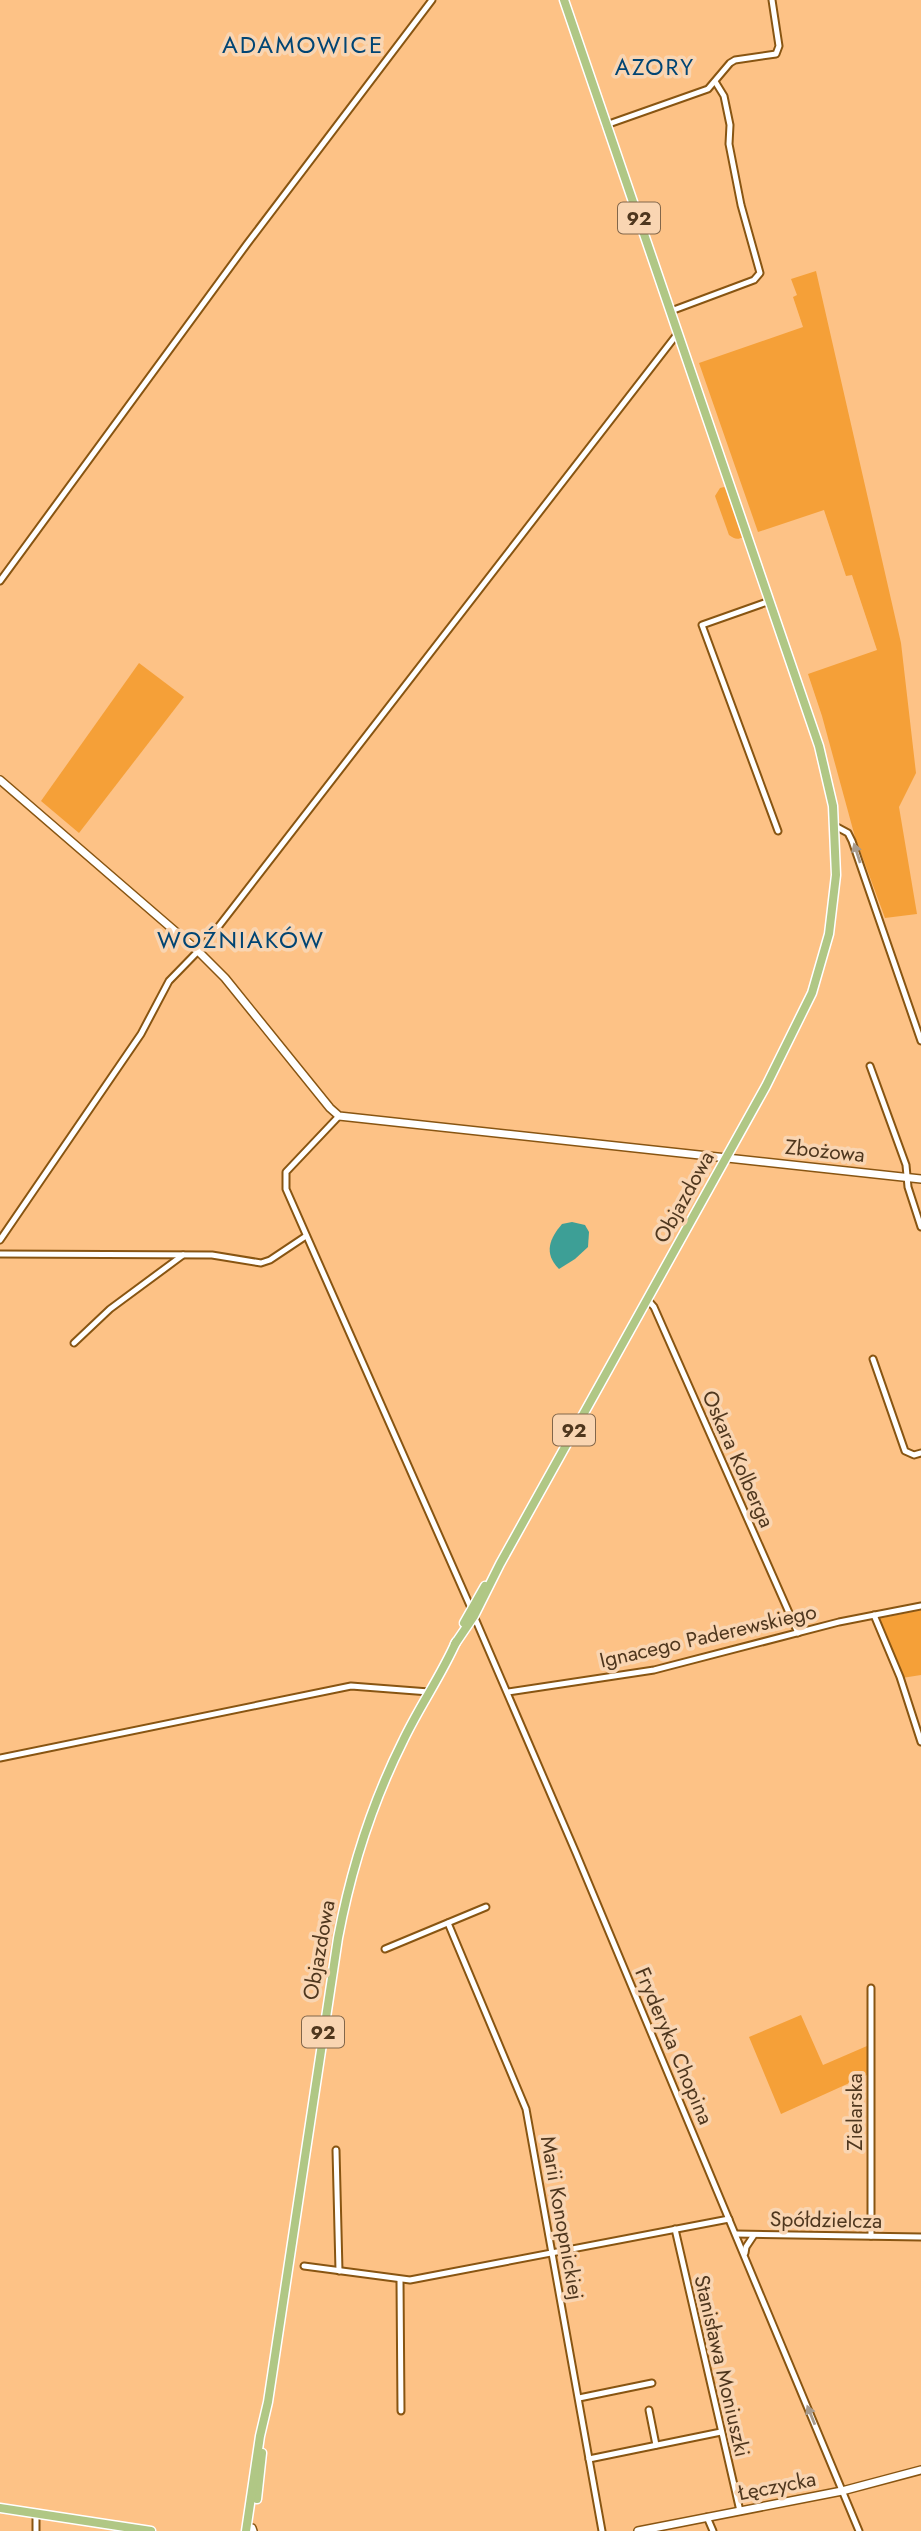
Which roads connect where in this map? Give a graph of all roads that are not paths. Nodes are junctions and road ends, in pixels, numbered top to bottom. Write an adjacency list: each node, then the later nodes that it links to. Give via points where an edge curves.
1 (432, 0): 8 (street)
2 (564, 0): 5 (main road, 92)
3 (772, 0): 4 (street, via 778,52 736,60)
4 (716, 83): 5 (street, via 700,93); 6 (street, via 724,96 741,205 760,272 754,280)
5 (606, 125): 6 (main road, 92)
6 (671, 311): 7 (main road, 92)
7 (678, 333): 9 (main road, 92); 13 (street)
8 (0, 581)
9 (770, 601): 11 (main road, 92, via 819,746); 12 (street, via 702,625)
10 (0, 780): 13 (street)
11 (835, 826): 14 (street, one-way to 11, via 852,841); 17 (main road, Objazdowa / 92, via 833,912 817,980 805,1012)
12 (778, 831)
13 (198, 951): 16 (street); 22 (street, via 169,981 141,1034)
14 (921, 1041)
15 (870, 1066): 18 (street)
16 (339, 1116): 17 (street, Zbożowa); 21 (street, Fryderyka Chopina, via 286,1172 286,1189)
17 (726, 1158): 18 (street, Zbożowa); 25 (main road, Objazdowa / 92)
18 (907, 1177): 19 (street, Zbożowa); 20 (street)
19 (921, 1179)
20 (921, 1227)
21 (306, 1236): 24 (street, via 261,1262); 30 (street, Fryderyka Chopina)
22 (0, 1240)
23 (0, 1254): 24 (street)
24 (183, 1255): 26 (street, via 110,1309)
25 (647, 1299): 30 (main road, Objazdowa / 92); 32 (street, Oskara Kolberga)
26 (74, 1343)
27 (873, 1359): 28 (street, via 905,1451)
28 (921, 1453)
29 (921, 1606): 31 (street, Ignacego Paderewskiego)
30 (473, 1612): 33 (main road, Objazdowa / 92); 34 (street, Fryderyka Chopina)
31 (874, 1615): 32 (street, Ignacego Paderewskiego); 35 (street)
32 (798, 1633): 34 (street, Ignacego Paderewskiego, via 654,1670)
33 (429, 1692): 36 (street, via 351,1686); 66 (main road, Objazdowa / 92, via 381,1788 344,1906)
34 (508, 1692): 42 (street, Fryderyka Chopina)
35 (921, 1742)
36 (0, 1758)
37 (486, 1907): 38 (street)
38 (449, 1923): 39 (street); 48 (street, Marii Konopnickiej, via 526,2109)
39 (385, 1949)
40 (872, 1988): 46 (street, Zielarska)
41 (336, 2150): 51 (street)
42 (729, 2219): 43 (street); 44 (street, Fryderyka Chopina)
43 (675, 2229): 48 (street); 57 (street, Stanisława Moniuszki)
44 (736, 2234): 45 (street); 49 (street, Fryderyka Chopina)
45 (754, 2235): 46 (street, Spółdzielcza); 49 (street, Spółdzielcza)
46 (871, 2235): 47 (street, Spółdzielcza)
47 (921, 2236)
48 (553, 2252): 52 (street); 54 (street, Marii Konopnickiej)
49 (745, 2255): 61 (street, Fryderyka Chopina, one-way to 49)
50 (304, 2266): 51 (street)
51 (339, 2271): 52 (street)
52 (400, 2280): 56 (street)
53 (652, 2382): 54 (street)
54 (579, 2398): 59 (street, Marii Konopnickiej)
55 (649, 2410): 58 (street)
56 (401, 2411)
57 (720, 2432): 58 (street); 63 (street, Stanisława Moniuszki)
58 (656, 2445): 59 (street)
59 (589, 2459): 69 (street, Marii Konopnickiej)
60 (921, 2469): 61 (street, Łęczycka)
61 (842, 2491): 63 (street, Łęczycka); 72 (street, Fryderyka Chopina)
62 (0, 2508): 64 (main road)
63 (740, 2511): 65 (street, Łęczycka)
64 (36, 2514): 67 (street); 68 (main road)
65 (707, 2517): 70 (street, Łęczycka); 71 (street)
66 (250, 2530)
67 (37, 2531)
68 (150, 2531)
69 (602, 2531)
70 (638, 2531)
71 (713, 2531)
72 (859, 2531)

